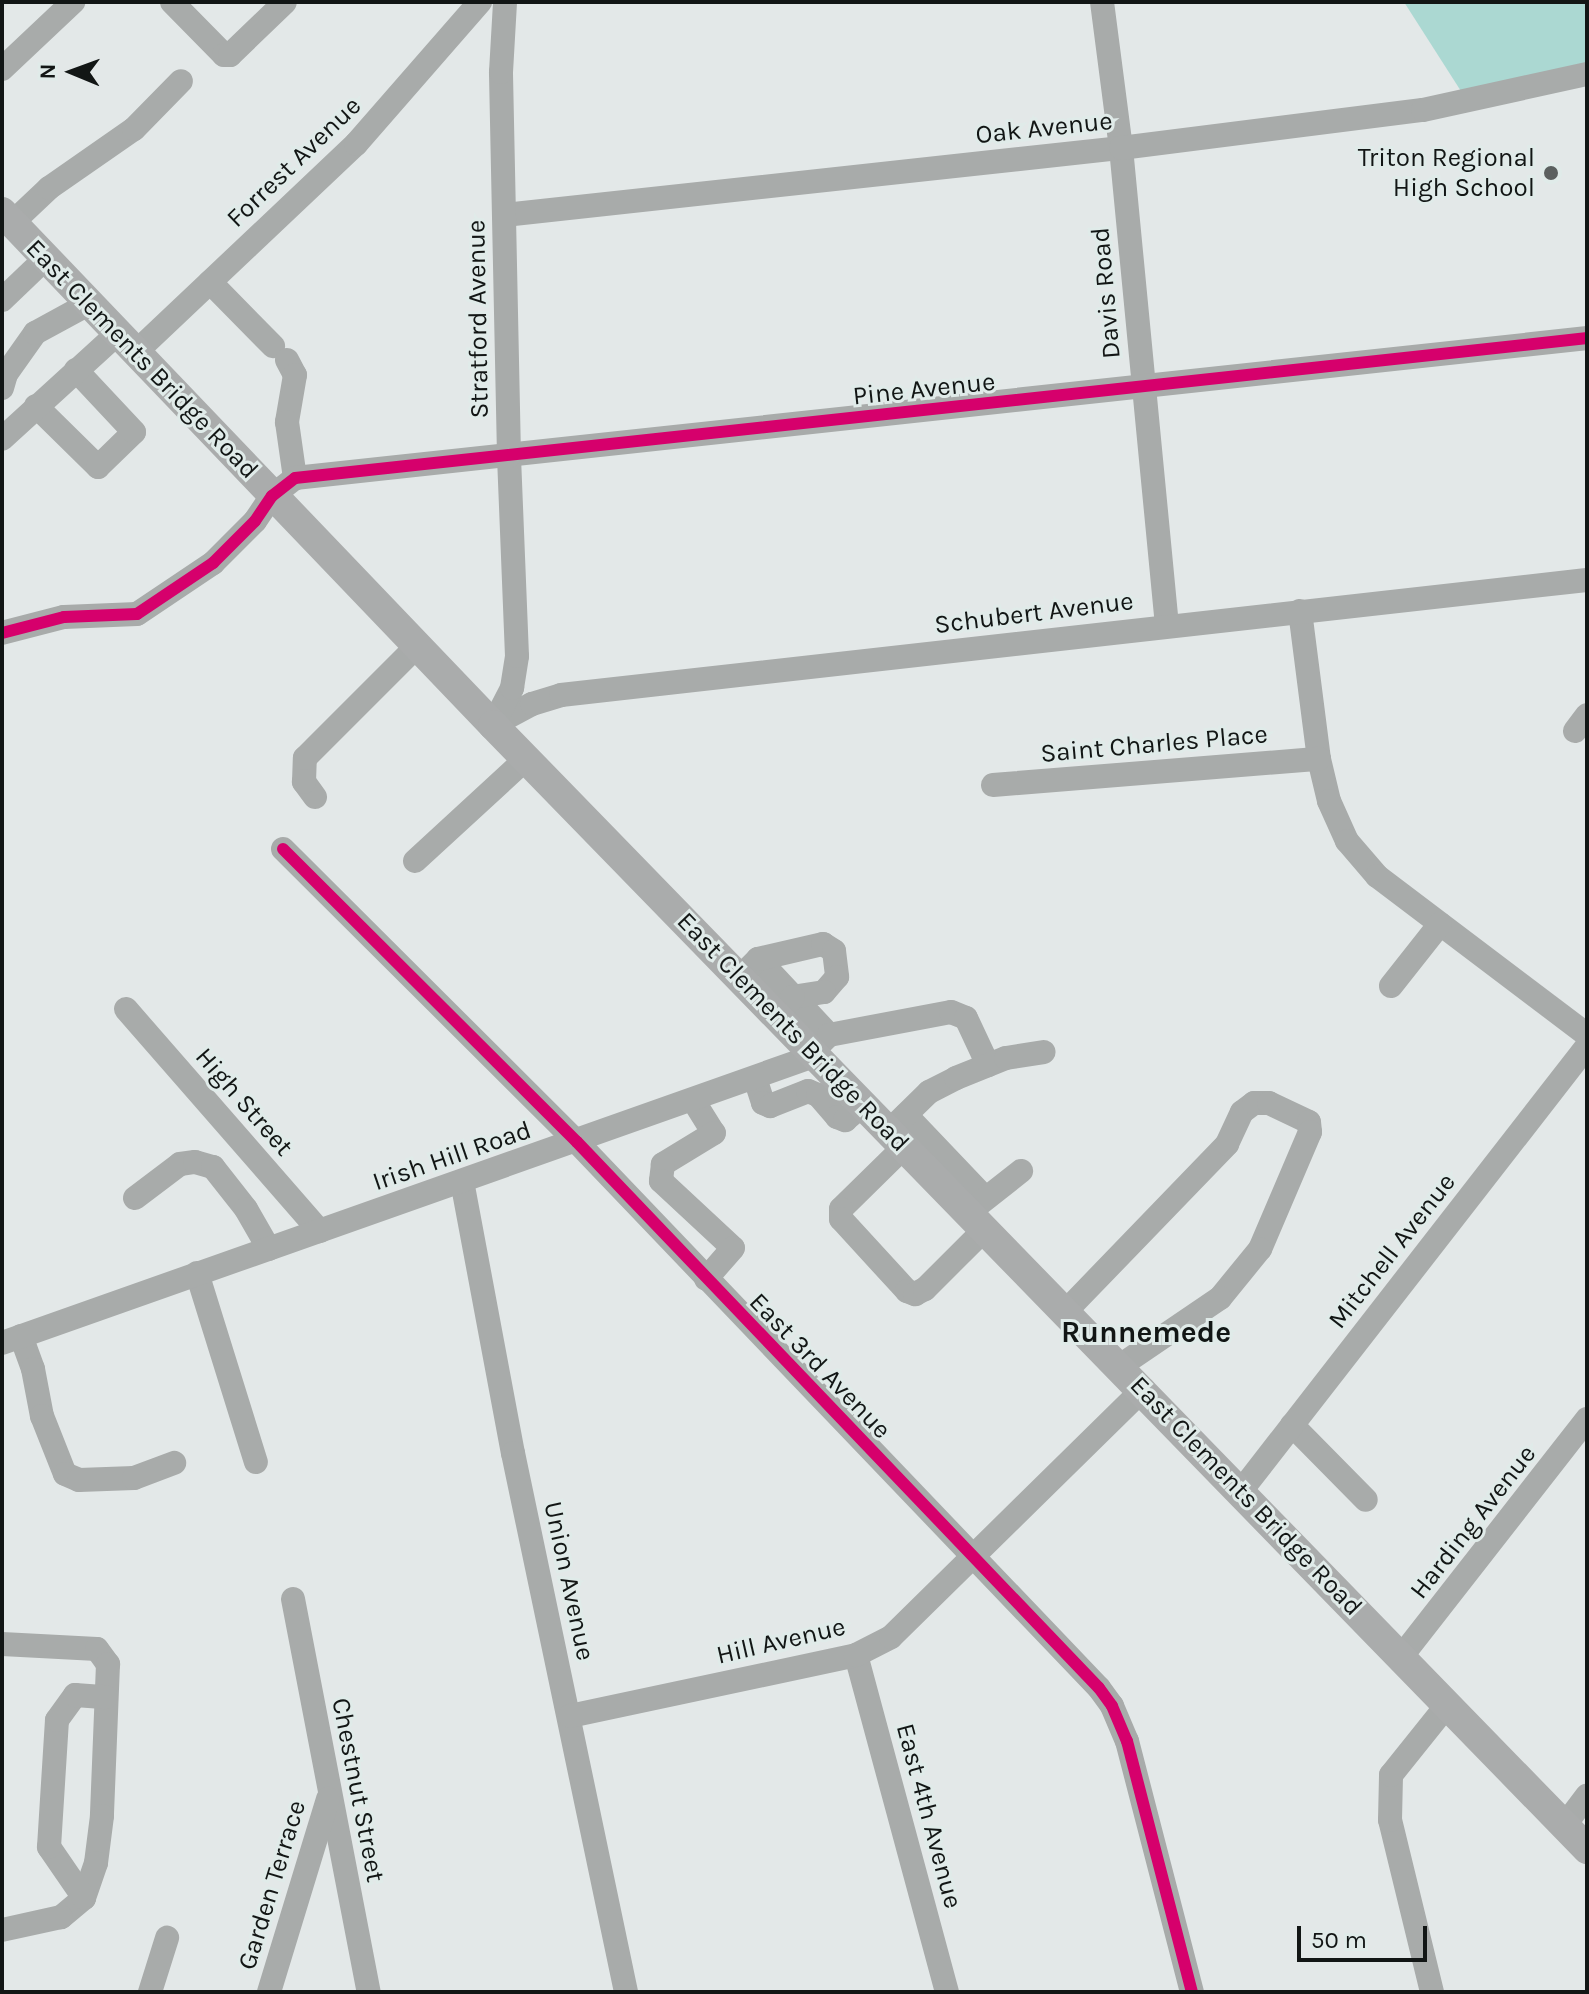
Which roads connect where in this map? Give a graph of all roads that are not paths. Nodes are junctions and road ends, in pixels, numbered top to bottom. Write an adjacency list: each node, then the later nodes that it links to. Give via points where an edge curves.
1 (73, 2): 7 (street)
2 (172, 2): 3 (street, via 224,55)
3 (285, 2)
4 (480, 2): 14 (street, Forrest Avenue, via 356,144)
5 (505, 2): 11 (street, Stratford Avenue)
6 (1102, 2): 10 (street, Davis Road)
7 (2, 69)
8 (1587, 74): 10 (street, Oak Avenue, via 1423,110)
9 (181, 81): 12 (street, via 134,129)
10 (1121, 148): 11 (street, Oak Avenue); 21 (street, Davis Road)
11 (504, 215): 24 (street, Stratford Avenue)
12 (7, 217): 13 (main road, East Clements Bridge Road)
13 (46, 258): 15 (street); 16 (main road, East Clements Bridge Road)
14 (210, 282): 18 (street, Forrest Avenue); 25 (street, via 295,375)
15 (2, 300)
16 (90, 303): 18 (main road, East Clements Bridge Road); 20 (street, via 35,333)
17 (1587, 338): 21 (street, Pine Avenue)
18 (127, 342): 19 (street, Forrest Avenue); 25 (main road, East Clements Bridge Road)
19 (76, 370): 22 (street, Forrest Avenue); 22 (street, via 134,432 98,467)
20 (3, 377)
21 (1143, 386): 24 (street, Pine Avenue); 28 (street, Davis Road)
22 (36, 406): 23 (street, Forrest Avenue)
23 (2, 439)
24 (509, 456): 25 (street, Pine Avenue); 31 (street, Stratford Avenue, via 517,656 512,688)
25 (284, 487): 29 (street, via 213,563 137,614 64,617); 30 (main road, East Clements Bridge Road)
26 (1587, 580): 27 (street, Schubert Avenue)
27 (1300, 611): 28 (street, Schubert Avenue); 33 (street)
28 (1167, 626): 31 (street, Schubert Avenue, via 561,695)
29 (2, 633)
30 (417, 646): 31 (main road, East Clements Bridge Road); 35 (street, via 305,758 304,782)
31 (493, 725): 32 (main road, East Clements Bridge Road)
32 (526, 759): 37 (street); 39 (main road, East Clements Bridge Road)
33 (1319, 759): 34 (street, Saint Charles Place); 38 (street, via 1329,801 1347,841 1377,876)
34 (993, 785)
35 (315, 797)
36 (283, 849): 52 (street, East 3rd Avenue)
37 (415, 861)
38 (1440, 924): 40 (street); 43 (street)
39 (748, 968): 41 (main road, East Clements Bridge Road); 41 (street, via 823,944 834,951 837,977 824,992)
40 (1391, 986)
41 (784, 1006): 45 (main road, East Clements Bridge Road)
42 (126, 1009): 57 (street, High Street)
43 (1587, 1035)
44 (1587, 1046): 66 (street, Mitchell Avenue)
45 (818, 1048): 47 (street, Irish Hill Road, via 951,1012 966,1018); 48 (street, Irish Hill Road); 50 (main road, East Clements Bridge Road)
46 (1044, 1052): 47 (street)
47 (988, 1065): 51 (street, via 929,1092)
48 (755, 1078): 49 (street, Irish Hill Road); 50 (street, via 763,1103 770,1106 808,1091 845,1120)
49 (693, 1100): 52 (street, Irish Hill Road); 60 (street, via 714,1133 663,1164 661,1181 733,1248)
50 (863, 1105): 51 (main road, East Clements Bridge Road)
51 (900, 1131): 56 (main road, East Clements Bridge Road); 56 (street, via 841,1209 841,1219 907,1291 925,1289)
52 (577, 1142): 54 (street, Irish Hill Road); 60 (street, East 3rd Avenue)
53 (1021, 1171): 56 (street)
54 (462, 1181): 57 (street, Irish Hill Road); 78 (street, Union Avenue)
55 (135, 1198): 58 (street, via 180,1164 213,1167)
56 (980, 1213): 61 (main road, East Clements Bridge Road)
57 (320, 1231): 58 (street, Irish Hill Road)
58 (269, 1249): 59 (street, Irish Hill Road)
59 (197, 1273): 62 (street, Irish Hill Road); 67 (street)
60 (706, 1279): 71 (street, East 3rd Avenue)
61 (1066, 1311): 63 (main road, East Clements Bridge Road); 63 (street, via 1227,1144 1242,1112 1254,1103 1269,1103 1309,1122 1310,1132 1260,1249 1220,1298)
62 (11, 1340): 68 (street, via 33,1369 42,1416 65,1474 79,1480 134,1478)
63 (1120, 1366): 64 (main road, East Clements Bridge Road)
64 (1143, 1389): 69 (main road, East Clements Bridge Road); 71 (street, Hill Avenue)
65 (1587, 1419): 75 (street, Harding Avenue)
66 (1292, 1425): 69 (street, Mitchell Avenue); 70 (street)
67 (256, 1462)
68 (174, 1463)
69 (1241, 1491): 75 (main road, East Clements Bridge Road)
70 (1366, 1500)
71 (973, 1556): 74 (street, Hill Avenue, via 891,1637); 91 (street, East 3rd Avenue, via 1099,1688 1122,1725)
72 (293, 1599): 79 (street, Chestnut Street)
73 (2, 1644): 76 (street, via 97,1649 108,1664)
74 (856, 1655): 78 (street, Hill Avenue); 90 (street, East 4th Avenue)
75 (1401, 1657): 77 (main road, East Clements Bridge Road)
76 (106, 1697): 83 (street, via 102,1816 96,1863); 83 (street, via 75,1695 57,1720 49,1847)
77 (1447, 1705): 81 (main road, East Clements Bridge Road); 92 (street, via 1391,1775 1390,1820)
78 (570, 1716): 89 (street, Union Avenue)
79 (330, 1794): 87 (street, Garden Terrace); 88 (street, Chestnut Street)
80 (1587, 1796): 81 (street)
81 (1564, 1826): 82 (main road, East Clements Bridge Road)
82 (1587, 1849)
83 (84, 1898): 84 (street, via 61,1917)
84 (2, 1930)
85 (167, 1938): 86 (street)
86 (150, 1992)
87 (269, 1992)
88 (369, 1992)
89 (626, 1992)
90 (947, 1992)
91 (1192, 1992)
92 (1432, 1992)

